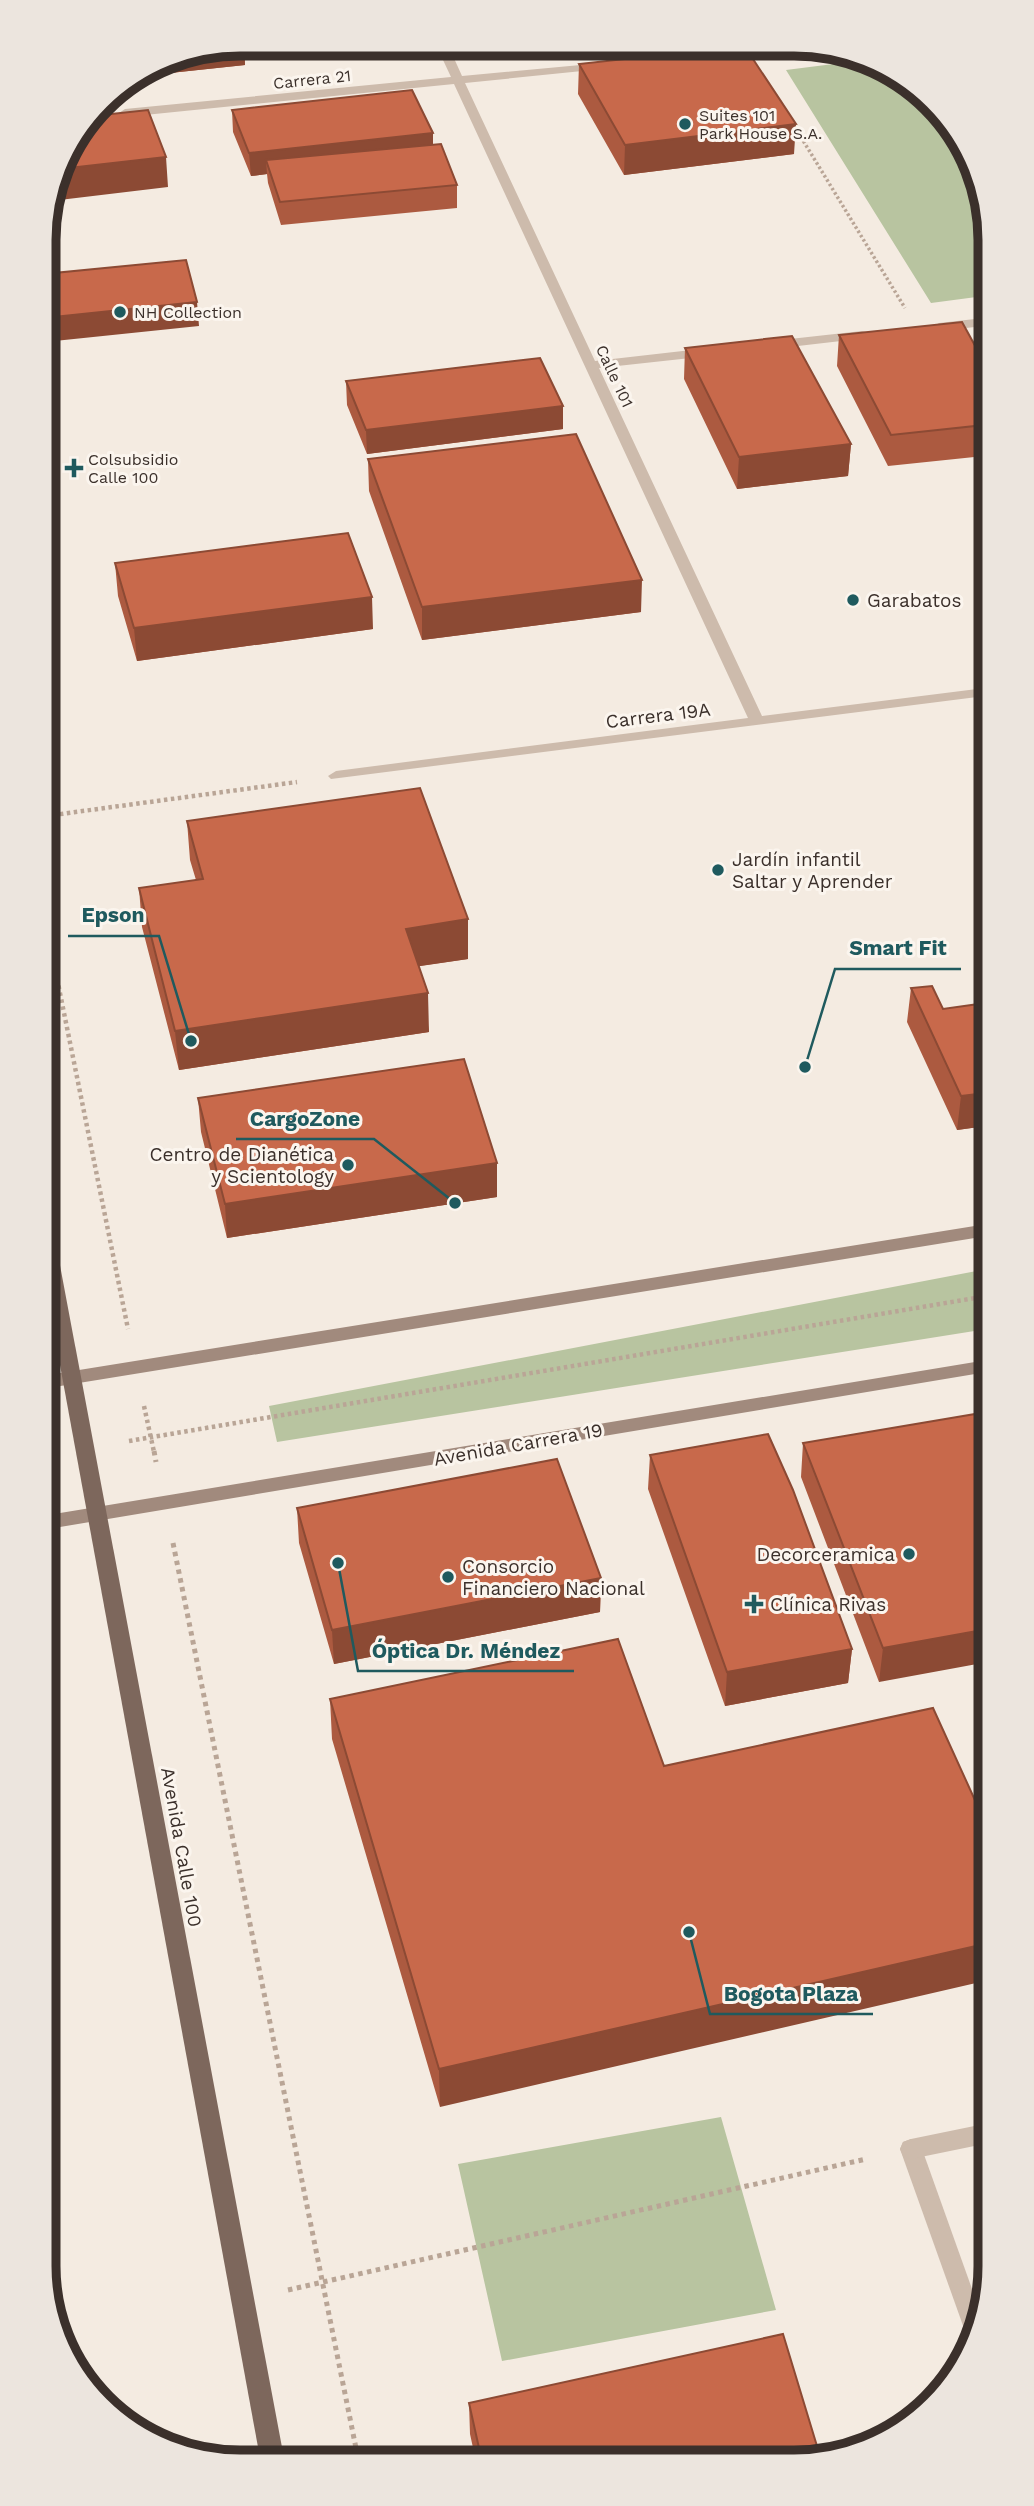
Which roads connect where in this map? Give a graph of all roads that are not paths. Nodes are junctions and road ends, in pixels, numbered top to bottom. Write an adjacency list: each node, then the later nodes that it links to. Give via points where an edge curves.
1 (447, 56): 3 (street, Calle 101)
2 (610, 65): 3 (street, Carrera 21)
3 (458, 80): 4 (street, Carrera 21); 10 (street, Calle 101)
4 (106, 115)
5 (978, 323): 6 (street)
6 (918, 329)
7 (877, 334): 8 (street)
8 (754, 347)
9 (727, 350): 10 (street)
10 (591, 365): 12 (street, Calle 101)
11 (978, 693): 12 (street, Carrera 19A)
12 (757, 722): 13 (street, Carrera 19A)
13 (336, 776)
14 (978, 1231): 17 (main road)
15 (56, 1290): 17 (main road, Avenida Calle 100)
16 (978, 1367): 19 (main road, Avenida Carrera 19)
17 (73, 1378): 18 (main road); 19 (main road, Avenida Calle 100)
18 (56, 1381)
19 (97, 1514): 20 (main road, Avenida Carrera 19); 23 (main road, Avenida Calle 100)
20 (56, 1521)
21 (978, 2135): 22 (street, via 911,2149)
22 (970, 2316)
23 (270, 2450)

